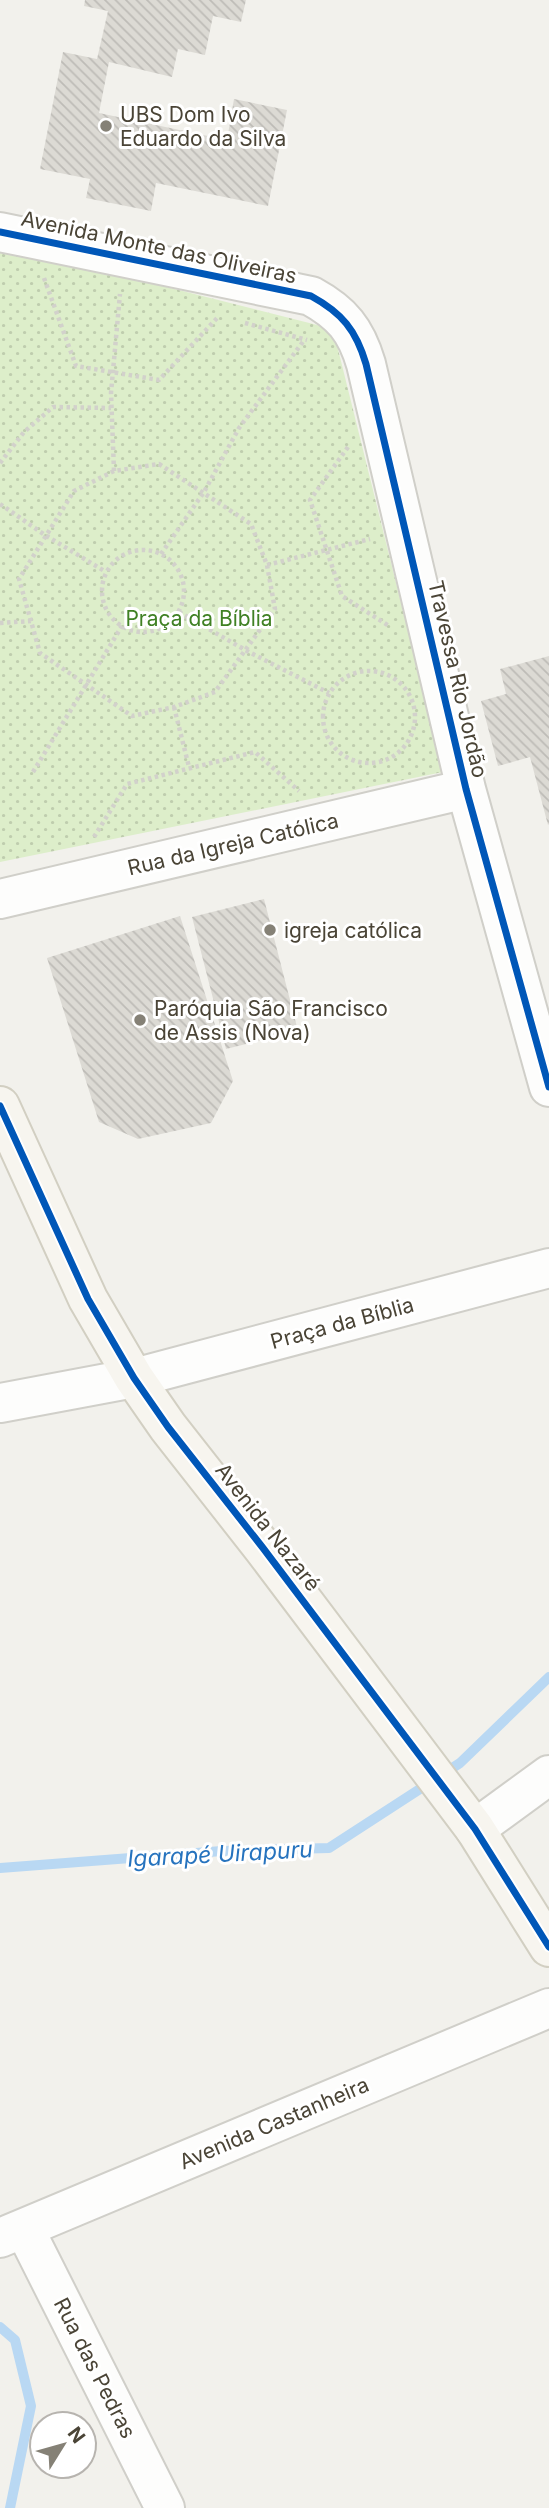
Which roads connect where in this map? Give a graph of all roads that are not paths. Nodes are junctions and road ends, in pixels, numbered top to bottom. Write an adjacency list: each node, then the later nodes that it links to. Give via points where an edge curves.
1 (0, 232): 2 (street, Avenida Monte das Oliveiras)
2 (311, 296): 3 (street, Travessa Rio Jordão, via 341,316 361,346)
3 (466, 789): 4 (street, Rua da Igreja Católica); 5 (street, Travessa Rio Jordão)
4 (0, 899)
5 (549, 1087)
6 (0, 1106): 8 (street, Avenida Nazaré, via 88,1299)
7 (549, 1268): 8 (street, Praça da Bíblia)
8 (134, 1378): 9 (street, Praça da Bíblia); 11 (street, Avenida Nazaré)
9 (0, 1403)
10 (549, 1775): 11 (street)
11 (475, 1829): 12 (street, Avenida Nazaré)
12 (549, 1947)
13 (549, 2008): 14 (street, Avenida Castanheira)
14 (10, 2234): 15 (street, Rua das Pedras)
15 (166, 2508)

